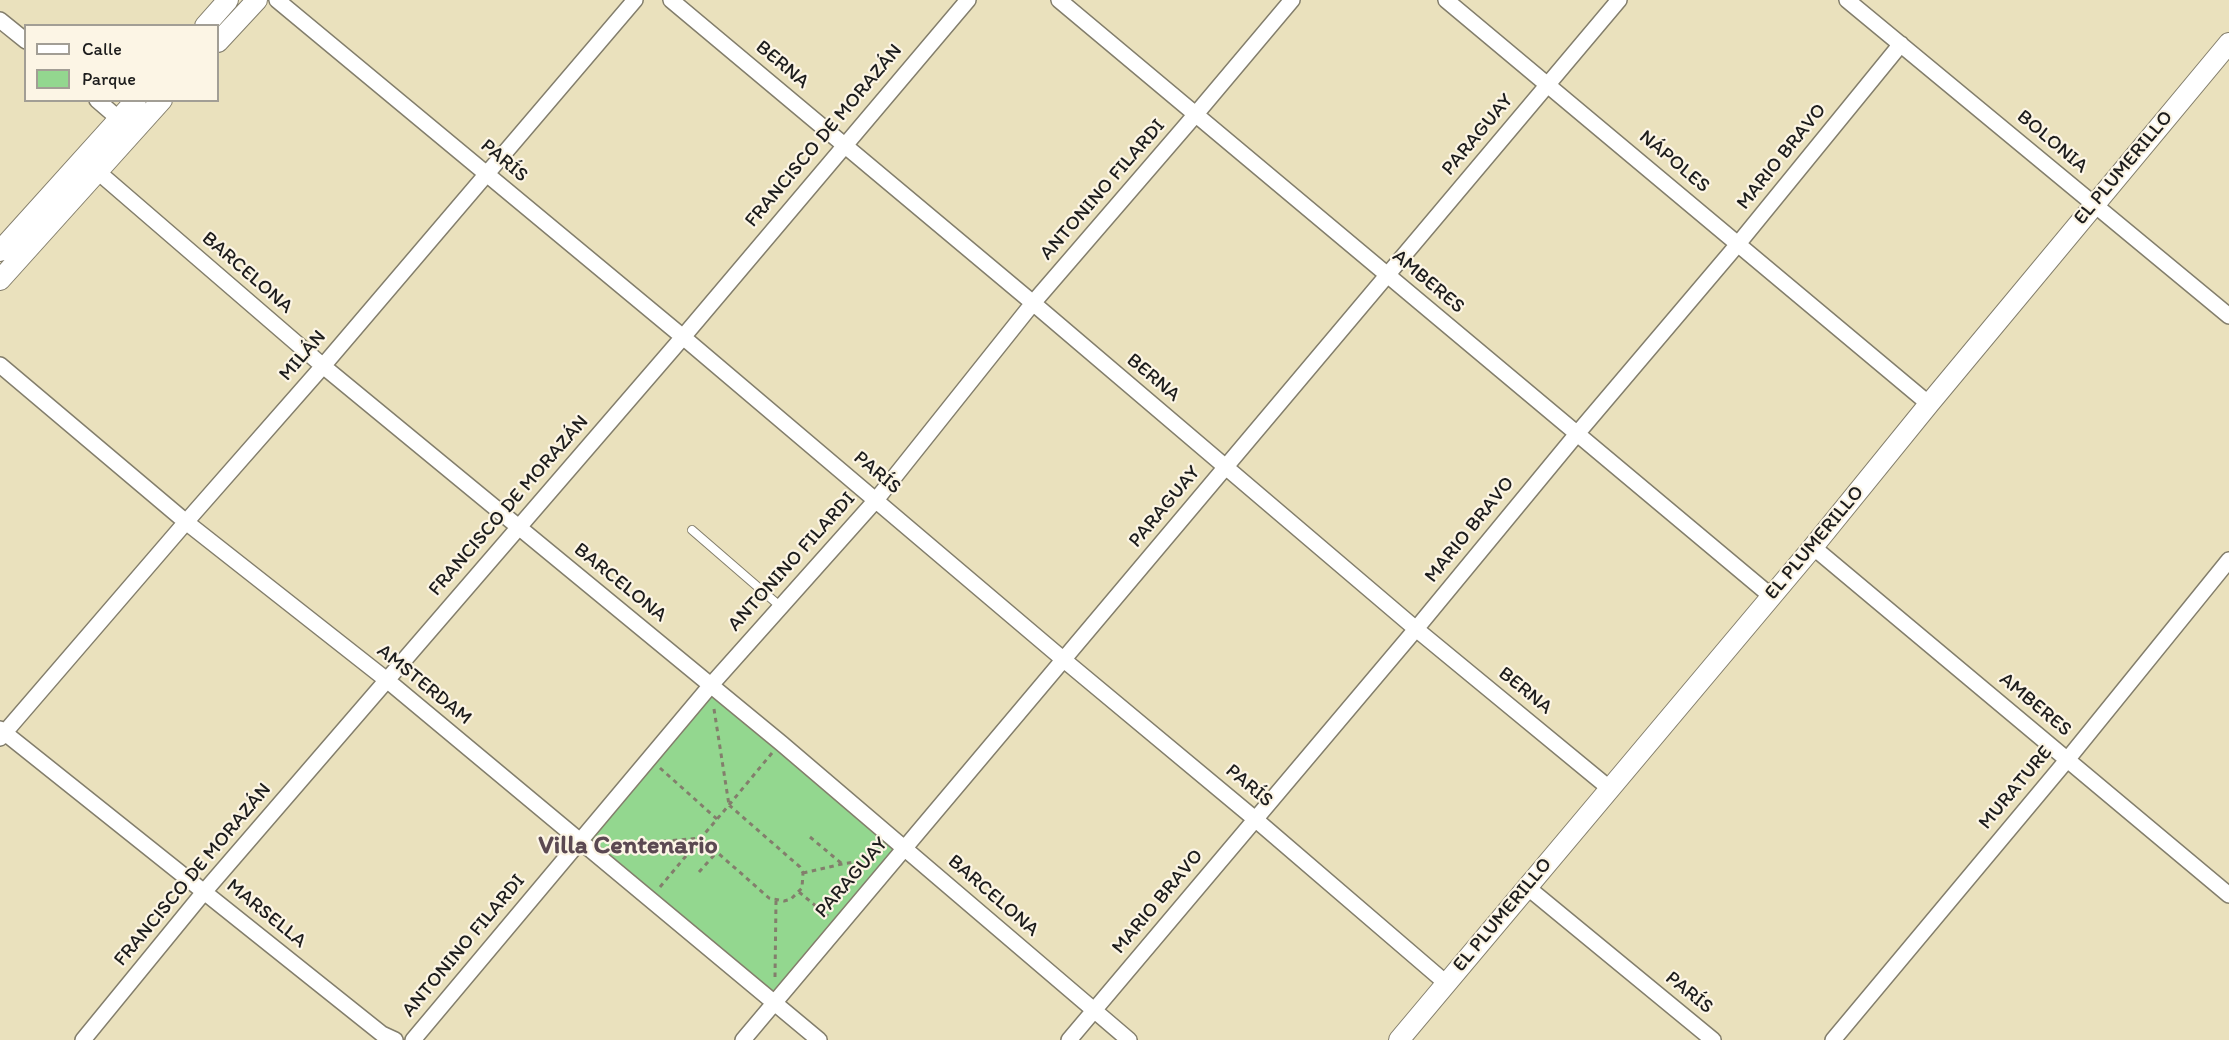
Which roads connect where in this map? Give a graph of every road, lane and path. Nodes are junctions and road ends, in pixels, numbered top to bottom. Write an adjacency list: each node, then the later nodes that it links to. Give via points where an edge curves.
1 (228, 0): 13 (street)
2 (257, 0): 15 (street)
3 (277, 0): 26 (street, PARÍS)
4 (635, 0): 26 (street, MILÁN)
5 (671, 0): 24 (street, BERNA)
6 (968, 0): 24 (street, FRANCISCO DE MORAZÁN)
7 (1059, 0): 22 (street, AMBERES)
8 (1292, 0): 22 (street, ANTONINO FILARDI)
9 (1446, 0): 18 (street, NÁPOLES)
10 (1619, 0): 18 (street, PARAGUAY)
11 (1847, 0): 16 (street, BOLONIA)
12 (0, 20): 14 (street)
13 (207, 24)
14 (24, 39)
15 (219, 41)
16 (1901, 44): 27 (street, BOLONIA); 28 (street, MARIO BRAVO)
17 (2229, 44): 27 (street, EL PLUMERILLO)
18 (1549, 85): 28 (street, NÁPOLES); 30 (street, PARAGUAY)
19 (99, 102): 23 (street)
20 (135, 102): 23 (street)
21 (159, 102): 23 (street)
22 (1196, 114): 30 (street, AMBERES); 32 (street, ANTONINO FILARDI)
23 (126, 125): 25 (street)
24 (844, 145): 32 (street, BERNA); 34 (street, FRANCISCO DE MORAZÁN)
25 (91, 165): 29 (street); 31 (street); 36 (street, BARCELONA)
26 (486, 174): 34 (street, PARÍS); 36 (street, MILÁN)
27 (2094, 204): 33 (street, BOLONIA); 37 (street, EL PLUMERILLO)
28 (1738, 244): 37 (street, NÁPOLES); 38 (street, MARIO BRAVO)
29 (0, 251)
30 (1387, 275): 38 (street, AMBERES); 39 (street, PARAGUAY)
31 (0, 280)
32 (1033, 303): 39 (street, BERNA); 40 (street, ANTONINO FILARDI)
33 (2229, 316)
34 (683, 337): 40 (street, PARÍS); 42 (street, FRANCISCO DE MORAZÁN)
35 (0, 365): 41 (street, AMSTERDAM)
36 (323, 366): 41 (street, MILÁN); 42 (street, BARCELONA)
37 (1929, 404): 44 (street, EL PLUMERILLO)
38 (1576, 435): 46 (street, AMBERES); 48 (street, MARIO BRAVO)
39 (1226, 467): 48 (street, BERNA); 49 (street, PARAGUAY)
40 (876, 500): 47 (street, ANTONINO FILARDI); 49 (street, PARÍS)
41 (186, 522): 50 (street, AMSTERDAM); 52 (street, MILÁN)
42 (518, 527): 50 (street, FRANCISCO DE MORAZÁN); 51 (street, BARCELONA)
43 (692, 530): 47 (lane)
44 (1813, 548): 46 (street, EL PLUMERILLO); 55 (street, AMBERES)
45 (2229, 560): 55 (street, MURATURE)
46 (1771, 596): 56 (street, EL PLUMERILLO)
47 (781, 607): 51 (street, ANTONINO FILARDI)
48 (1416, 629): 56 (street, BERNA); 59 (street, MARIO BRAVO)
49 (1064, 660): 59 (street, PARÍS); 64 (street, PARAGUAY)
50 (388, 681): 62 (street, AMSTERDAM); 69 (street, FRANCISCO DE MORAZÁN)
51 (711, 685): 53 (street, BARCELONA); 54 (street, ANTONINO FILARDI); 57 (path)
52 (1, 733): 69 (street, MARSELLA)
53 (781, 743): 57 (path); 64 (street, BARCELONA)
54 (649, 759): 58 (path); 62 (street, ANTONINO FILARDI)
55 (2067, 760): 71 (street, AMBERES); 87 (street, MURATURE)
56 (1609, 788): 68 (street, EL PLUMERILLO)
57 (729, 805): 58 (path); 67 (path, via 796,861)
58 (717, 819): 61 (path)
59 (1255, 819): 75 (street, PARÍS); 77 (street, MARIO BRAVO)
60 (810, 837): 65 (path)
61 (701, 838): 62 (path); 63 (path); 72 (path)
62 (585, 844): 72 (street, AMSTERDAM); 80 (street, ANTONINO FILARDI)
63 (717, 852): 66 (path); 73 (path)
64 (903, 852): 65 (path); 74 (street, PARAGUAY); 77 (street, BARCELONA)
65 (842, 864): 67 (path)
66 (699, 872)
67 (803, 873): 70 (path)
68 (1527, 887): 75 (street, EL PLUMERILLO); 86 (street, PARÍS)
69 (204, 892): 78 (street, FRANCISCO DE MORAZÁN); 79 (street, MARSELLA)
70 (799, 892): 73 (path, via 791,899); 74 (path)
71 (2229, 896)
72 (651, 898): 76 (street, AMSTERDAM)
73 (776, 901): 76 (path)
74 (840, 925): 76 (street, PARAGUAY)
75 (1446, 983): 85 (street, EL PLUMERILLO)
76 (775, 1002): 81 (street, PARAGUAY); 82 (street, AMSTERDAM)
77 (1094, 1011): 83 (street, MARIO BRAVO); 84 (street, BARCELONA)
78 (83, 1040)
79 (394, 1040)
80 (413, 1040)
81 (743, 1040)
82 (819, 1040)
83 (1069, 1040)
84 (1129, 1040)
85 (1399, 1040)
86 (1713, 1040)
87 (1833, 1040)

